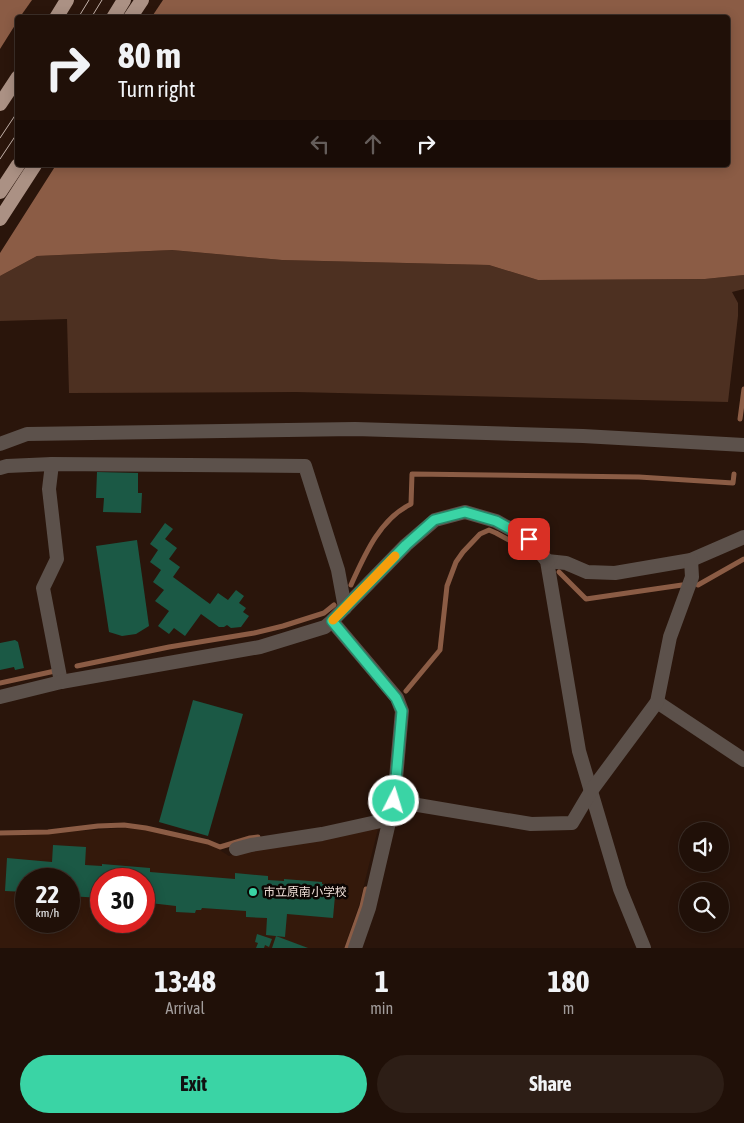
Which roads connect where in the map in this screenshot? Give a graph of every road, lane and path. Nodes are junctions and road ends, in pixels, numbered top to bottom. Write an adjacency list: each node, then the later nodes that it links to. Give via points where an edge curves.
1 (68, 0): 4 (highway)
2 (124, 0): 5 (highway)
3 (142, 0): 6 (highway)
4 (58, 15)
5 (115, 15)
6 (132, 15)
7 (15, 82): 8 (highway)
8 (0, 104)
9 (17, 167): 11 (highway)
10 (34, 167): 12 (highway)
11 (0, 192)
12 (0, 219)
13 (0, 444): 14 (street, via 27,434 355,429)
14 (744, 445)
15 (52, 464): 16 (street); 20 (street, via 305,466 338,570); 22 (street, via 49,489 57,559 43,588)
16 (0, 468)
17 (744, 537): 18 (street)
18 (691, 560): 19 (street, via 615,573 587,572 566,563); 24 (street, via 692,577 670,637)
19 (547, 562): 20 (street, via 529,539 496,521 465,512 434,520); 26 (street, via 579,751)
20 (345, 608): 21 (street)
21 (332, 621): 22 (street, via 325,628 260,647); 27 (street, via 396,698 402,711)
22 (61, 682): 23 (street)
23 (0, 697)
24 (657, 702): 25 (street); 26 (street)
25 (744, 760)
26 (591, 791): 27 (street, via 572,823 531,824); 31 (street, via 620,889)
27 (394, 801): 28 (street)
28 (390, 819): 29 (street); 30 (street, via 369,908)
29 (236, 849)
30 (354, 948)
31 (644, 948)

